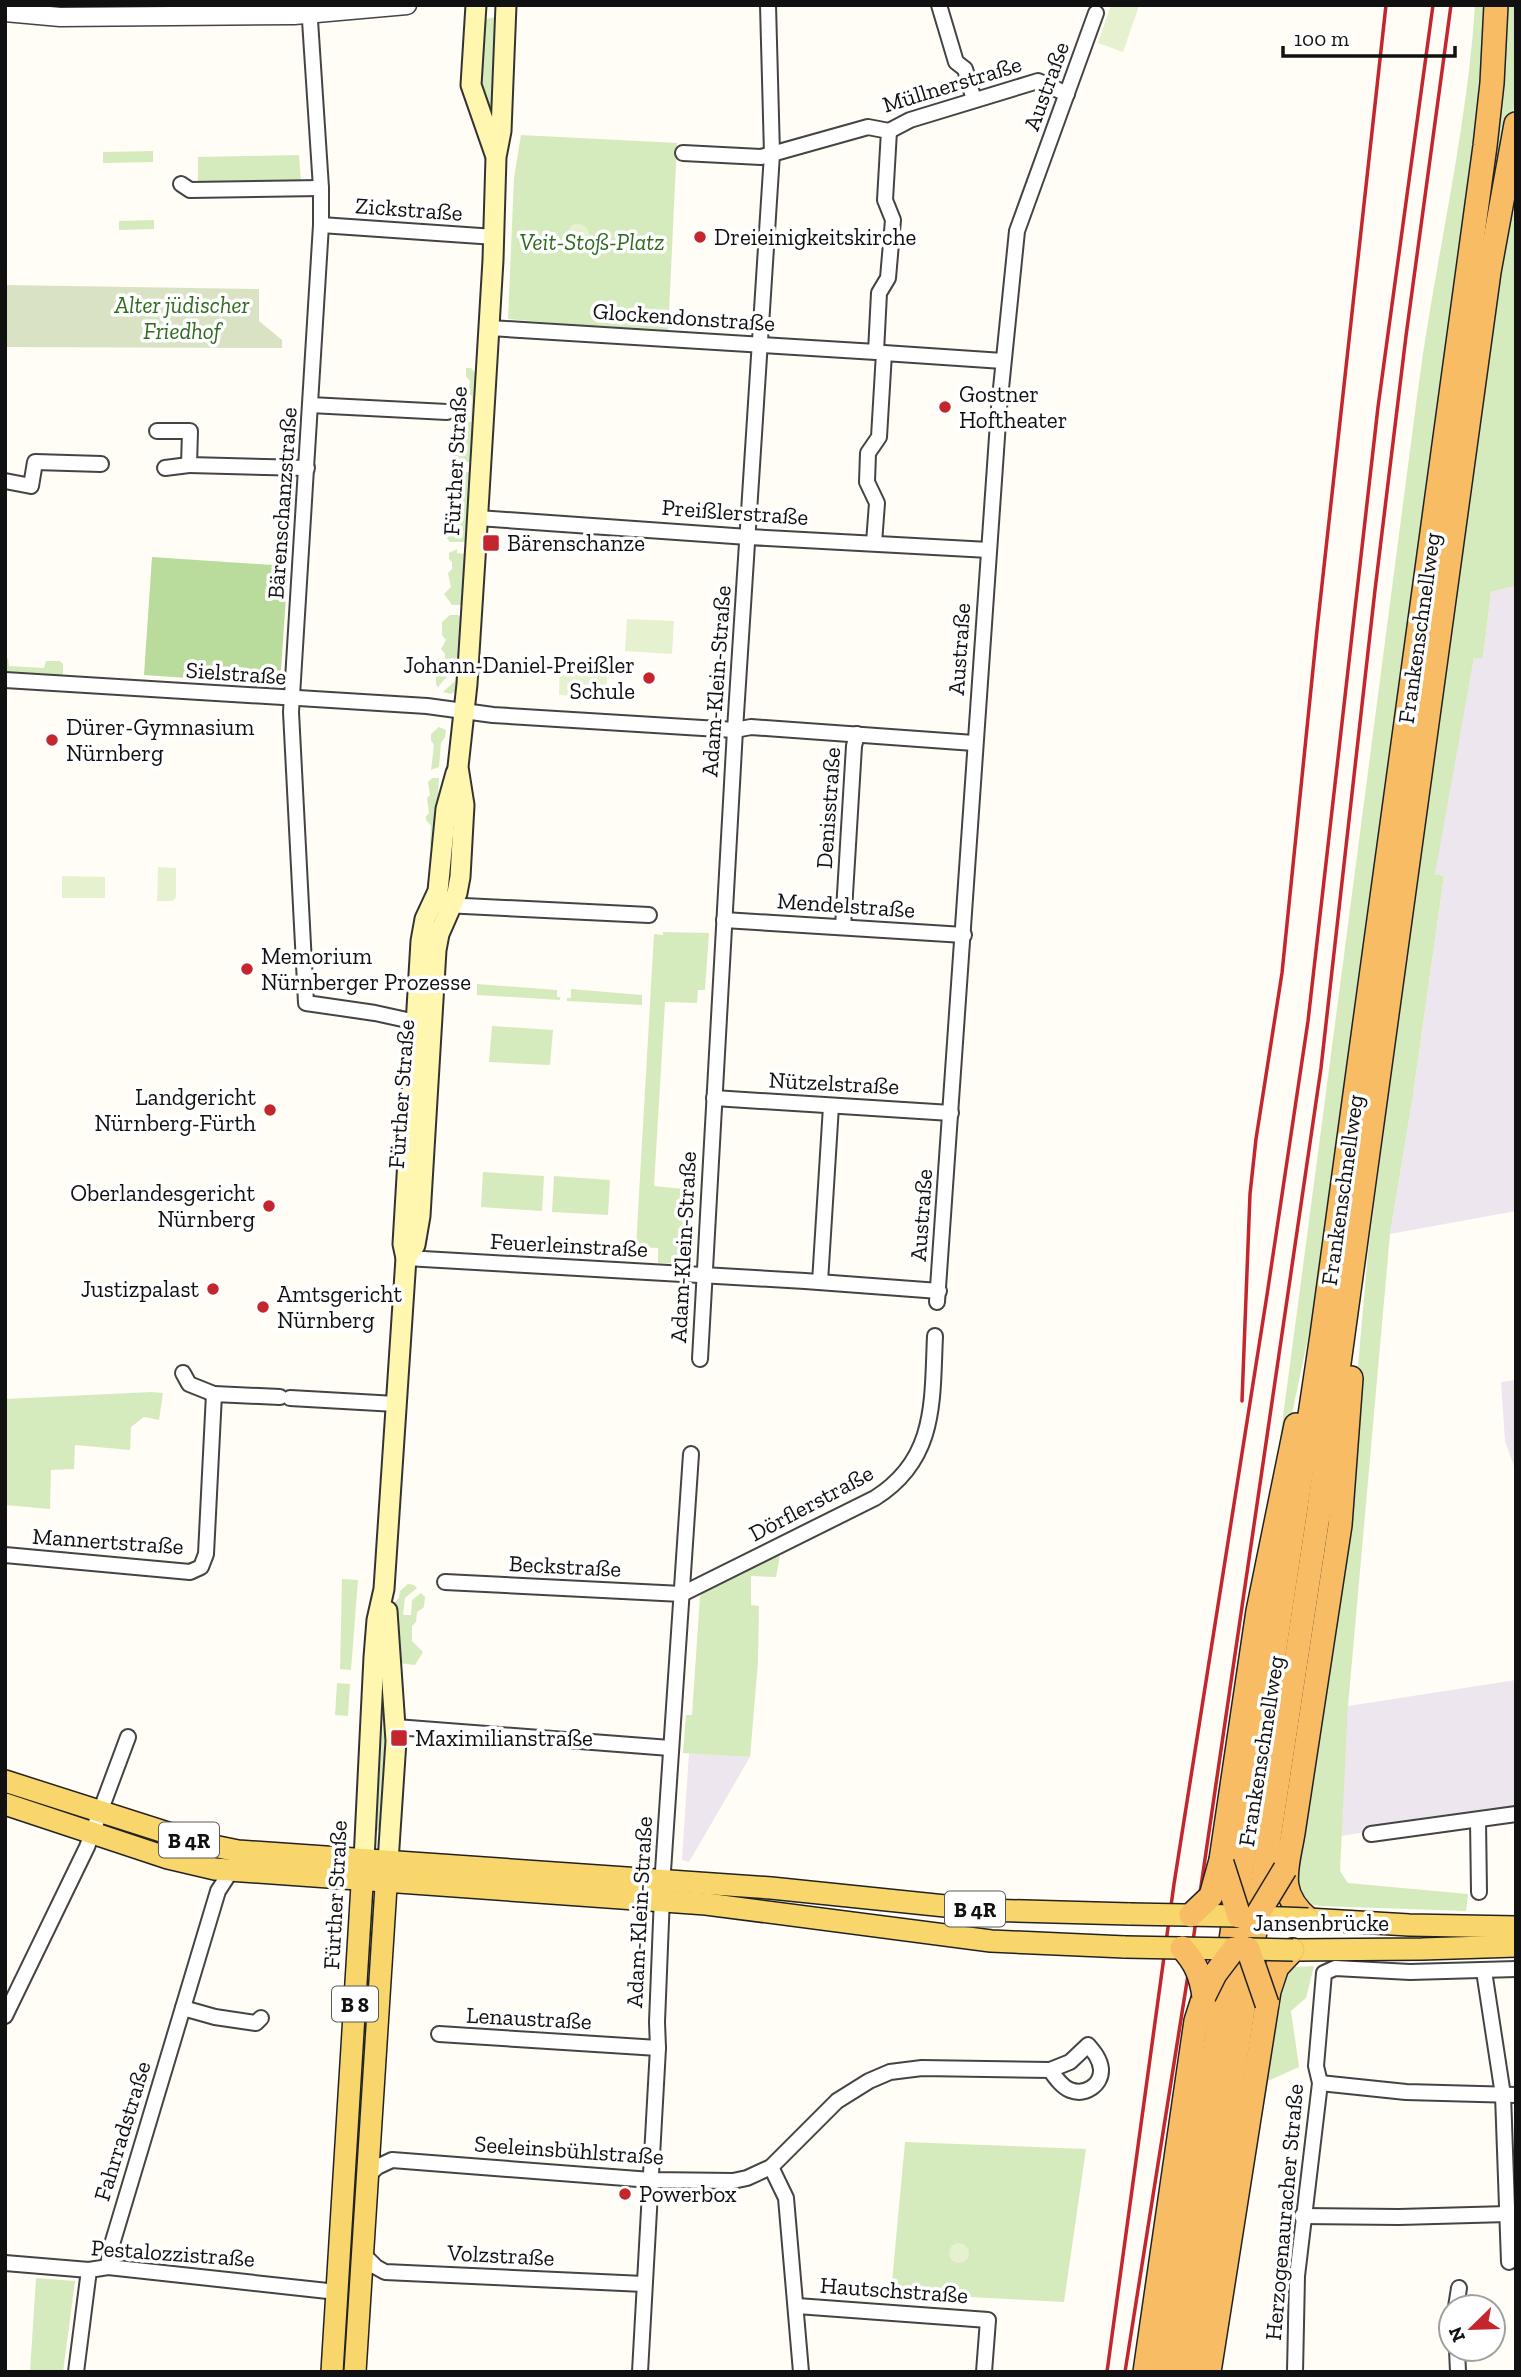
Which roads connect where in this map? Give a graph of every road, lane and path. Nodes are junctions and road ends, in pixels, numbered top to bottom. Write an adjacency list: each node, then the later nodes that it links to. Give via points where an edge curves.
1 (407, 5): 7 (street)
2 (476, 5): 11 (main road, Fürther Straße)
3 (506, 5): 10 (main road, Fürther Straße)
4 (768, 5): 17 (street, Adam-Klein-Straße)
5 (939, 5): 13 (street, via 956,62 965,69)
6 (1496, 5): 59 (highway, Frankenschnellweg, via 1485,146)
7 (309, 10): 8 (street, via 55,17); 20 (street, Bärenschanzstraße)
8 (5, 12)
9 (1096, 13): 12 (street, Austraße)
10 (503, 89): 11 (main road, via 486,95); 18 (main road, Fürther Straße)
11 (472, 91): 18 (main road, Fürther Straße)
12 (1068, 94): 13 (street, Müllnerstraße, via 1038,81); 26 (street, Austraße, via 1017,231)
13 (974, 100): 15 (street, Müllnerstraße)
14 (1516, 124): 55 (highway, Frankenschnellweg, via 1489,272)
15 (889, 131): 17 (street, Müllnerstraße, via 868,127); 25 (street, via 885,200 893,220 888,278 879,293)
16 (683, 153): 17 (street, Müllnerstraße)
17 (772, 154): 24 (street, Adam-Klein-Straße)
18 (496, 157): 22 (main road, Fürther Straße)
19 (181, 184): 20 (street, via 190,190)
20 (321, 188): 21 (street, Bärenschanzstraße)
21 (321, 225): 22 (street, Zickstraße); 27 (street, Bärenschanzstraße)
22 (495, 237): 23 (main road, Fürther Straße)
23 (489, 328): 24 (street, Glockendonstraße); 35 (main road, Fürther Straße)
24 (760, 344): 25 (street, Glockendonstraße); 36 (street, Adam-Klein-Straße)
25 (880, 352): 26 (street, Glockendonstraße); 37 (street, via 879,437 868,453 867,482 877,503)
26 (1003, 360): 38 (street, Austraße)
27 (310, 405): 28 (street); 33 (street, Bärenschanzstraße)
28 (447, 412)
29 (157, 430): 31 (street, via 190,431)
30 (101, 464): 34 (street, via 35,462 31,486)
31 (189, 465): 32 (street); 33 (street)
32 (165, 468)
33 (307, 468): 40 (street, Bärenschanzstraße)
34 (5, 481)
35 (478, 518): 36 (street, Preißlerstraße); 41 (main road, Fürther Straße)
36 (748, 537): 37 (street, Preißlerstraße); 42 (street, Adam-Klein-Straße)
37 (874, 543): 38 (street, Preißlerstraße)
38 (989, 550): 44 (street, Austraße)
39 (5, 680): 40 (street, Sielstraße)
40 (292, 699): 41 (street, Sielstraße); 50 (street, Bärenschanzstraße, via 306,1003)
41 (464, 711): 42 (street, Sielstraße); 45 (main road, Fürther Straße, via 458,767 446,809)
42 (735, 730): 43 (street, Sielstraße, via 751,727); 47 (street, Adam-Klein-Straße)
43 (857, 734): 44 (street, Sielstraße); 48 (street, Denisstraße)
44 (974, 743): 49 (street, Austraße)
45 (442, 905): 46 (street); 50 (main road, Fürther Straße, via 422,933); 54 (main road, Fürther Straße, via 420,1216 415,1245)
46 (649, 915)
47 (724, 920): 48 (street, Mendelstraße); 51 (street, Adam-Klein-Straße)
48 (842, 927): 49 (street, Mendelstraße)
49 (964, 935): 53 (street, Austraße)
50 (416, 1021): 54 (main road, Fürther Straße, via 402,1244)
51 (714, 1098): 52 (street, Nützelstraße); 56 (street, Adam-Klein-Straße)
52 (831, 1105): 53 (street, Nützelstraße); 57 (street)
53 (951, 1112): 58 (street, Austraße)
54 (406, 1258): 56 (street, Feuerleinstraße); 64 (main road, Fürther Straße)
55 (1355, 1258): 81 (highway, via 1359,1301 1340,1525); 129 (highway, Frankenschnellweg)
56 (705, 1275): 57 (street, Feuerleinstraße); 61 (street, Adam-Klein-Straße)
57 (820, 1282): 58 (street, Feuerleinstraße)
58 (938, 1296)
59 (1322, 1335): 80 (highway, via 1298,1416 1269,1551); 128 (highway, Frankenschnellweg)
60 (935, 1336): 69 (street, Dörflerstraße, via 928,1422 920,1450 901,1479 875,1498)
61 (700, 1359)
62 (183, 1373): 63 (street, via 189,1384)
63 (214, 1394): 64 (street); 66 (street, Mannertstraße, via 206,1554 201,1567 190,1572)
64 (396, 1404): 68 (main road, Fürther Straße)
65 (691, 1454): 69 (street, Adam-Klein-Straße)
66 (5, 1555)
67 (445, 1582): 69 (street, Beckstraße)
68 (384, 1589): 70 (main road, Fürther Straße); 82 (main road, Fürther Straße, via 377,1620)
69 (682, 1594): 72 (street, Adam-Klein-Straße)
70 (396, 1727): 72 (street); 84 (main road, Fürther Straße)
71 (128, 1737): 75 (street)
72 (670, 1748): 85 (street, Adam-Klein-Straße)
73 (5, 1781): 75 (main road, B 4R)
74 (5, 1804): 78 (main road, B 4R)
75 (101, 1812): 78 (street); 82 (main road, B 4R, via 219,1848)
76 (1516, 1814): 77 (street)
77 (1478, 1820): 79 (street); 86 (street)
78 (93, 1832): 83 (main road, B 4R, via 188,1864); 99 (street)
79 (1371, 1833)
80 (1221, 1860): 87 (highway, bridge, via 1213,1893); 90 (highway, bridge)
81 (1285, 1869): 88 (highway, via 1292,1902); 90 (highway, bridge)
82 (363, 1870): 83 (main road, B 4R); 84 (main road, B 4R); 118 (main road, Fürther Straße / B 8)
83 (231, 1871): 98 (street, Fahrradstraße, via 216,1897)
84 (387, 1872): 85 (main road, B 4R); 107 (main road, Fürther Straße / B 8)
85 (662, 1891): 87 (main road, Jansenbrücke / B 4R, bridge, via 771,1888 984,1910); 92 (main road, Jansenbrücke / B 4R, bridge, via 768,1911 991,1941); 102 (street, Adam-Klein-Straße)
86 (1479, 1892)
87 (1191, 1915): 90 (main road, Jansenbrücke / B 4R, bridge)
88 (1308, 1919): 89 (main road, Jansenbrücke / B 4R); 90 (main road, Jansenbrücke / B 4R, bridge)
89 (1516, 1927)
90 (1244, 1933): 92 (main road, Jansenbrücke / B 4R, bridge); 93 (main road, Jansenbrücke / B 4R, bridge); 96 (highway, bridge); 97 (highway, bridge)
91 (1516, 1946): 93 (main road, Jansenbrücke / B 4R)
92 (1182, 1948): 96 (highway, bridge, via 1200,1974)
93 (1293, 1950): 97 (highway, bridge, via 1273,1974)
94 (1516, 1969): 95 (street)
95 (1484, 1971): 104 (street, Herzogenauracher Straße, via 1335,1968 1324,1973 1316,2066); 105 (street)
96 (1203, 1996): 127 (highway)
97 (1267, 2004): 130 (highway)
98 (183, 2008): 100 (street, via 242,2022 256,2023); 114 (street, Fahrradstraße)
99 (5, 2016)
100 (261, 2018)
101 (439, 2034): 102 (street, Lenaustraße)
102 (658, 2048): 108 (street, Adam-Klein-Straße)
103 (1050, 2070): 106 (street, via 922,2068 890,2072 837,2101)
104 (1320, 2083): 105 (street, via 1406,2092); 110 (street, Herzogenauracher Straße)
105 (1510, 2095): 109 (street)
106 (771, 2167): 108 (street, Seeleinsbühlstraße, via 733,2181); 120 (street, via 786,2198)
107 (368, 2177): 108 (street, Seeleinsbühlstraße, via 392,2160); 111 (main road, Fürther Straße / B 8)
108 (651, 2180): 116 (street, Adam-Klein-Straße)
109 (1508, 2214): 110 (street); 112 (street)
110 (1302, 2216): 131 (street, Herzogenauracher Straße)
111 (363, 2254): 116 (street, Volzstraße, via 385,2272); 123 (main road, Fürther Straße / B 8)
112 (1509, 2262)
113 (5, 2263): 115 (street, Pestalozzistraße)
114 (108, 2267): 115 (street, Pestalozzistraße); 118 (street, Pestalozzistraße)
115 (89, 2270): 121 (street)
116 (644, 2284): 124 (street, Adam-Klein-Straße)
117 (1459, 2288): 119 (street)
118 (337, 2292): 122 (main road, Fürther Straße / B 8)
119 (1458, 2293)
120 (797, 2306): 125 (street); 126 (street, Hautschstraße, via 988,2320)
121 (76, 2372)
122 (332, 2372)
123 (355, 2372)
124 (640, 2372)
125 (801, 2372)
126 (984, 2372)
127 (1145, 2372)
128 (1166, 2372)
129 (1188, 2372)
130 (1209, 2372)
131 (1295, 2372)

